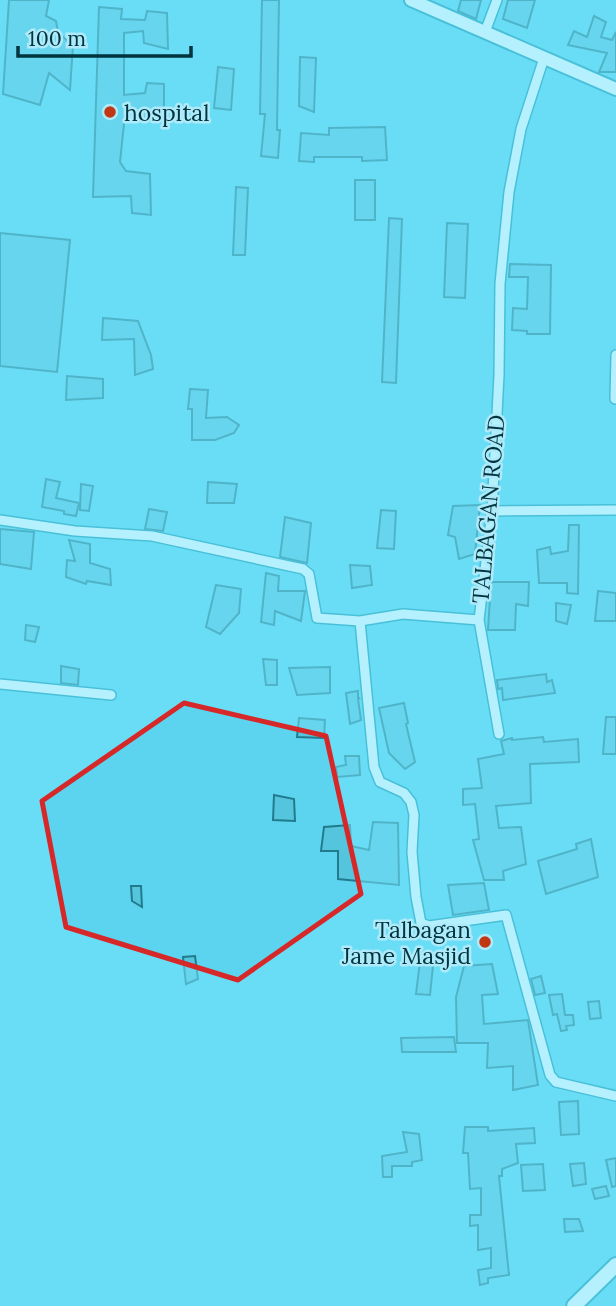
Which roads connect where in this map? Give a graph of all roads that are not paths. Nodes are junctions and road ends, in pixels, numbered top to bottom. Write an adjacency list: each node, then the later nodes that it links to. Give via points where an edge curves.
1 (411, 0): 3 (main road)
2 (497, 0): 3 (street)
3 (485, 33): 4 (main road)
4 (544, 58): 5 (main road); 9 (street, TALBAGAN ROAD, via 521,130 509,192 500,284)
5 (616, 89)
6 (616, 355): 7 (street)
7 (615, 399)
8 (616, 510): 9 (street)
9 (492, 511): 11 (street, TALBAGAN ROAD)
10 (0, 520): 12 (street, TALBAGAN ROAD, via 152,536 303,569 310,577 317,618)
11 (479, 620): 12 (street, TALBAGAN ROAD, via 403,614); 15 (street)
12 (360, 621): 16 (street, via 374,767 380,782 404,793 411,802 421,923 429,926 506,915 550,1075 556,1082)
13 (0, 684): 14 (street)
14 (111, 695)
15 (499, 734)
16 (616, 1096)
17 (616, 1265): 18 (highway)
18 (574, 1306)

